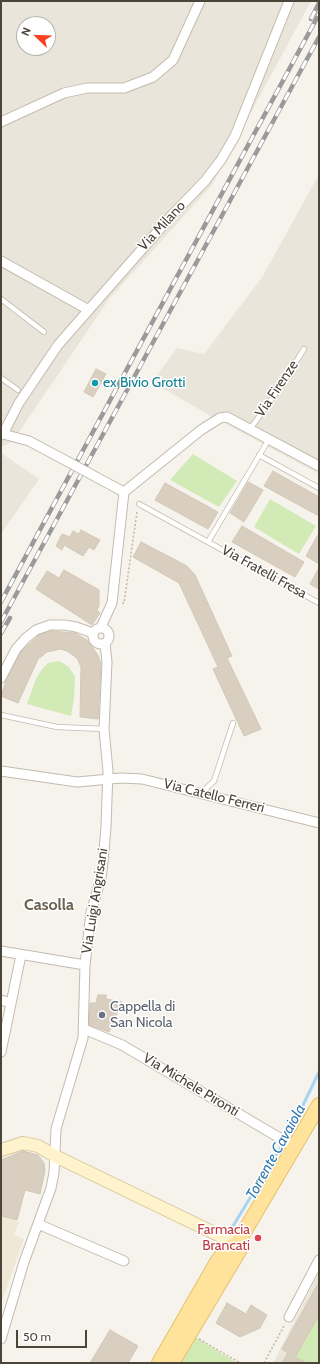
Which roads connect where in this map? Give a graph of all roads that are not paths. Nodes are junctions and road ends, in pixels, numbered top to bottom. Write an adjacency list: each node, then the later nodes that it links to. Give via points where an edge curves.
1 (200, 1): 3 (street, via 173,60 153,77 124,88 87,88 64,93)
2 (289, 1): 6 (street, Via Milano, via 235,136 221,160 205,181)
3 (1, 122)
4 (1, 261): 6 (street)
5 (1, 299): 7 (lane)
6 (87, 309): 12 (street, Via Milano, via 58,345)
7 (44, 332)
8 (304, 349): 11 (lane, Via Firenze)
9 (1, 378): 10 (lane)
10 (18, 390)
11 (250, 429): 13 (street); 17 (street, via 227,417 216,420)
12 (2, 434): 17 (street, bridge, via 29,441)
13 (268, 439): 14 (lane, Via Fratelli Fresa); 15 (street, Via Firenze)
14 (258, 455): 16 (lane); 19 (lane, Via Fratelli Fresa)
15 (319, 466)
16 (319, 488)
17 (124, 492): 20 (street)
18 (138, 504): 19 (lane, Via Fratelli Fresa)
19 (208, 542): 21 (lane, Via Fratelli Fresa)
20 (112, 603): 22 (street); 24 (street)
21 (319, 603)
22 (101, 627): 23 (street); 24 (street)
23 (92, 634): 25 (street, via 97,643); 26 (street, via 64,624 36,630 16,649)
24 (109, 634): 25 (street)
25 (105, 643): 29 (street, Via Luigi Angrisani, via 107,662)
26 (1, 678)
27 (1, 715): 29 (lane, via 57,727)
28 (233, 723): 32 (lane, via 214,781)
29 (104, 729): 31 (street, Via Luigi Angrisani)
30 (1, 771): 31 (street, Via Catello Ferreri, via 77,782)
31 (107, 780): 32 (street, Via Catello Ferreri, via 142,779); 36 (street, Via Luigi Angrisani, via 103,862 91,912)
32 (201, 793): 33 (street, Via Catello Ferreri)
33 (319, 823)
34 (1, 951): 35 (street)
35 (21, 955): 36 (street); 38 (street)
36 (85, 965): 39 (street, Via Luigi Angrisani)
37 (1, 1000): 38 (street)
38 (11, 1003): 40 (street)
39 (84, 1029): 42 (street, Via Michele Pironti, via 122,1045); 44 (street, Via Luigi Angrisani, via 56,1129)
40 (1, 1052)
41 (319, 1105): 42 (main road)
42 (292, 1146): 46 (main road)
43 (1, 1150): 44 (main road, via 15,1144 31,1143)
44 (55, 1156): 45 (street, Via Luigi Angrisani, via 51,1188); 46 (main road)
45 (38, 1224): 48 (street); 50 (street, Via Luigi Angrisani)
46 (237, 1244): 51 (main road, via 228,1248 217,1262); 52 (main road, via 238,1251)
47 (319, 1260): 49 (street)
48 (124, 1261)
49 (289, 1317)
50 (1, 1339)
51 (159, 1363)
52 (172, 1363)

